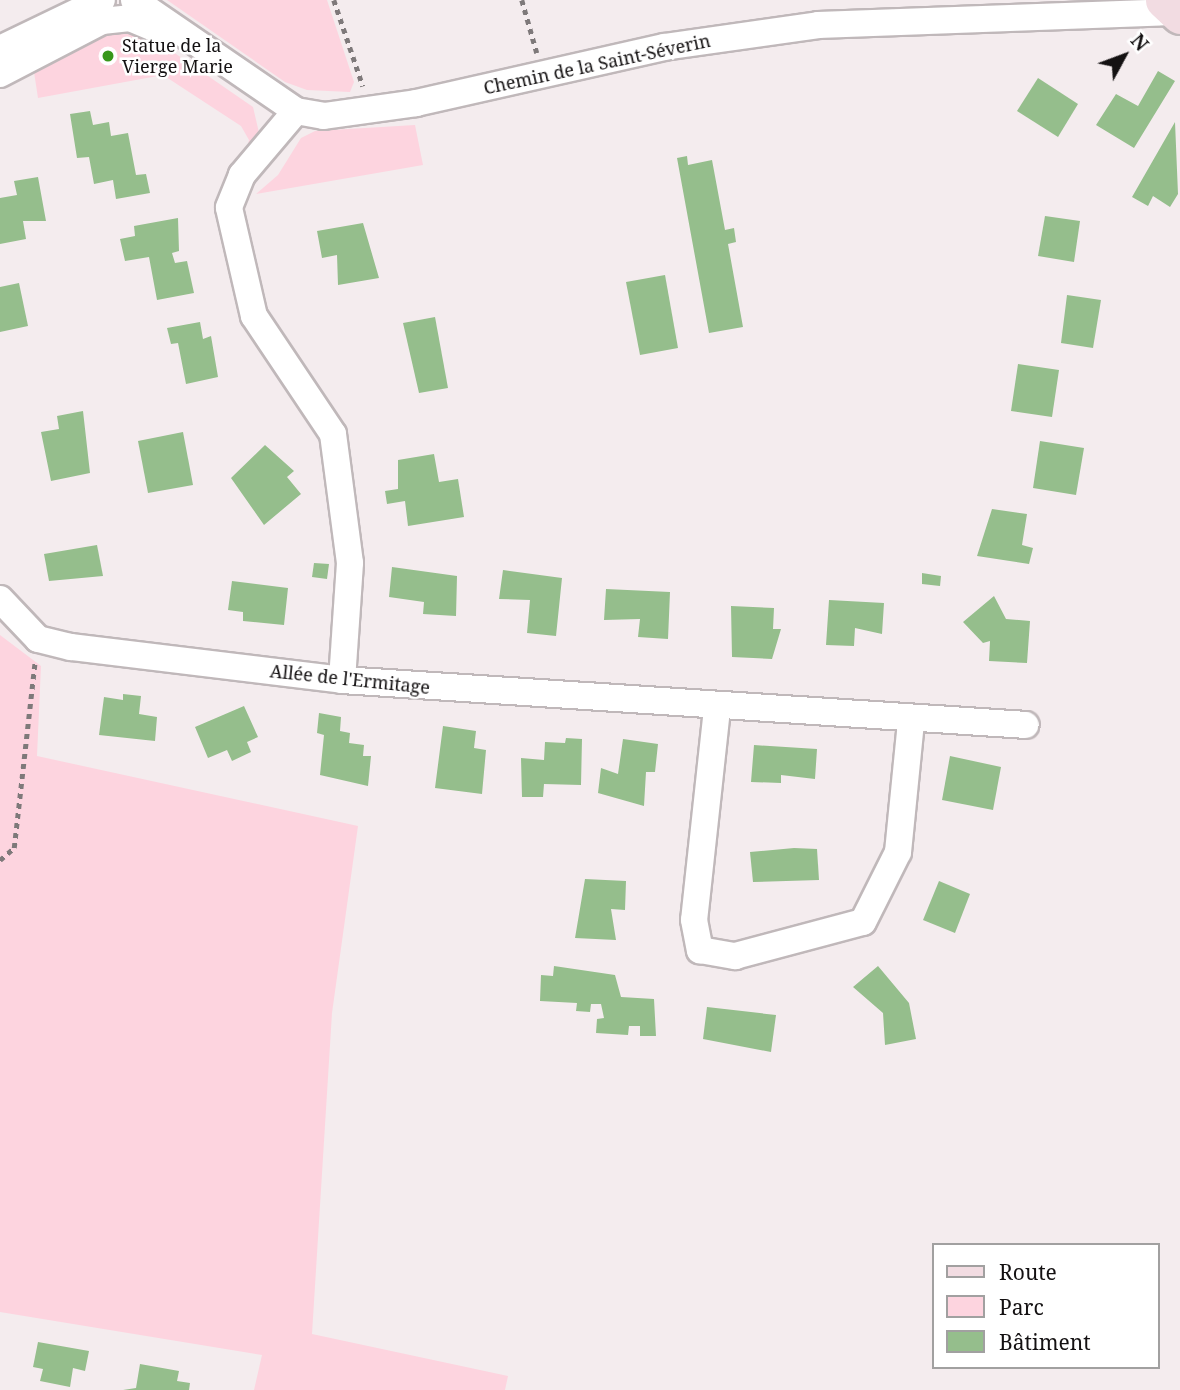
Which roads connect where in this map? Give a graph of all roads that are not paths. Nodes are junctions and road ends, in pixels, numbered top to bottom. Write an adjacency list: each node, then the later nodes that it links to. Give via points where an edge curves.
1 (48, 0): 6 (street)
2 (134, 0): 7 (street)
3 (1077, 6): 5 (street, Chemin de la Saint-Séverin); 9 (street, Chemin de la Saint-Séverin, via 818,25 664,47 371,110)
4 (90, 7): 6 (street); 7 (street, via 130,18); 8 (street)
5 (1174, 9)
6 (30, 32): 8 (street)
7 (216, 56): 9 (street)
8 (7, 62)
9 (296, 111): 11 (street, via 242,176 229,208 254,316 333,434 350,563)
10 (1, 594): 11 (street, Allée de l'Ermitage, via 38,639)
11 (342, 680): 12 (street, Allée de l'Ermitage)
12 (717, 709): 13 (street, Allée de l'Ermitage); 13 (street, via 694,920 700,950 736,956 863,922 898,852)
13 (911, 722): 14 (street, Allée de l'Ermitage)
14 (1026, 725)

